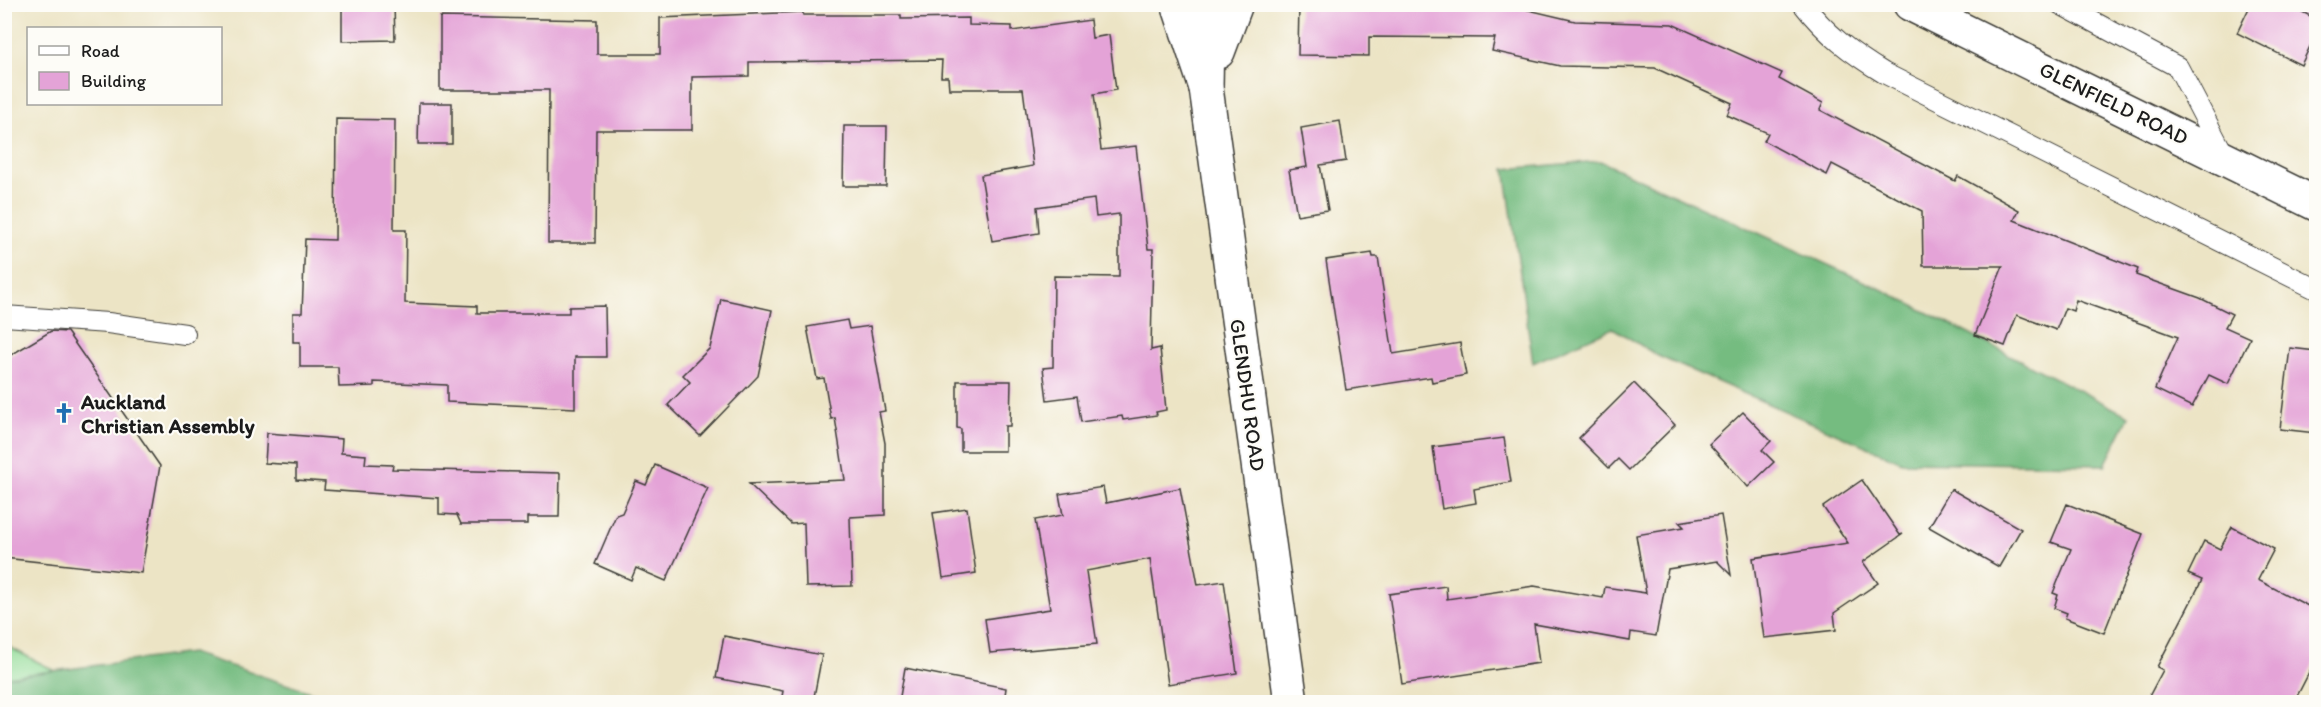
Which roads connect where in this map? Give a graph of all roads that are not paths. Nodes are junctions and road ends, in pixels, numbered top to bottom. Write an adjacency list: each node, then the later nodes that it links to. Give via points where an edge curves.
1 (1178, 4): 7 (street)
2 (1211, 4): 7 (street, GLENDHU ROAD)
3 (1236, 4): 7 (street, GLENDHU ROAD)
4 (1803, 4): 10 (lane, via 1821,28 1846,50 1884,73)
5 (1910, 4): 8 (street, GLENFIELD ROAD)
6 (2060, 4): 8 (lane, via 2178,67)
7 (1206, 88): 13 (street, GLENDHU ROAD)
8 (2225, 157): 9 (street, GLENFIELD ROAD)
9 (2316, 204)
10 (2316, 289)
11 (4, 316): 12 (lane, via 108,323)
12 (185, 334)
13 (1291, 702)

